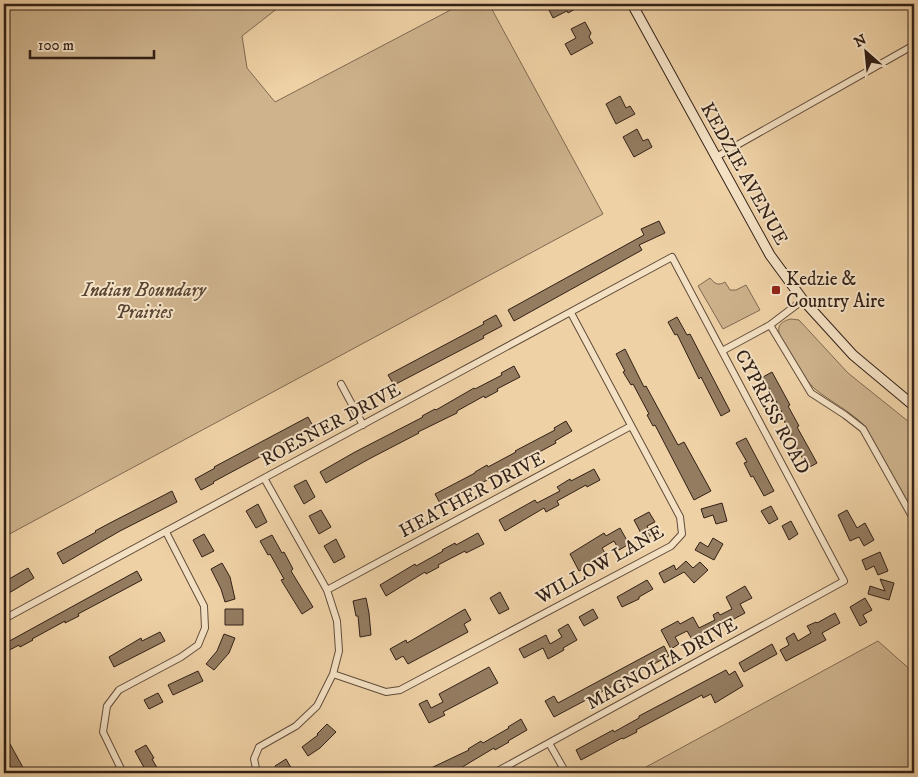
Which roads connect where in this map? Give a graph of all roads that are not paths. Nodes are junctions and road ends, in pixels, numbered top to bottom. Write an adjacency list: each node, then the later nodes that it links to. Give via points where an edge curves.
1 (632, 4): 3 (main road, KEDZIE AVENUE)
2 (914, 45): 3 (street)
3 (716, 156): 5 (main road, KEDZIE AVENUE, via 770,255)
4 (672, 257): 6 (street, ROESNER DRIVE); 8 (street, CYPRESS ROAD)
5 (803, 300): 7 (street); 10 (main road, KEDZIE AVENUE, via 853,355)
6 (571, 313): 11 (street, ROESNER DRIVE); 12 (street, WILLOW LANE)
7 (770, 326): 8 (street); 14 (street, via 811,393 863,429)
8 (722, 351): 16 (street, CYPRESS ROAD)
9 (341, 384): 11 (street)
10 (914, 406)
11 (363, 425): 13 (street, ROESNER DRIVE)
12 (631, 426): 17 (street, HEATHER DRIVE); 19 (street, WILLOW LANE, via 680,517 682,534 671,546 400,690 386,692)
13 (264, 478): 15 (street, ROESNER DRIVE); 17 (street)
14 (914, 520)
15 (166, 532): 18 (street, ROESNER DRIVE); 21 (street, via 204,606 205,628 198,645 120,690 107,706 102,732)
16 (844, 581): 20 (street, MAGNOLIA DRIVE)
17 (328, 590): 19 (street, via 337,621 339,651)
18 (4, 619)
19 (334, 674): 22 (street, via 317,706 296,726 259,747 254,759)
20 (549, 744): 23 (street, MAGNOLIA DRIVE); 24 (street)
21 (123, 773)
22 (257, 773)
23 (494, 773)
24 (566, 773)

